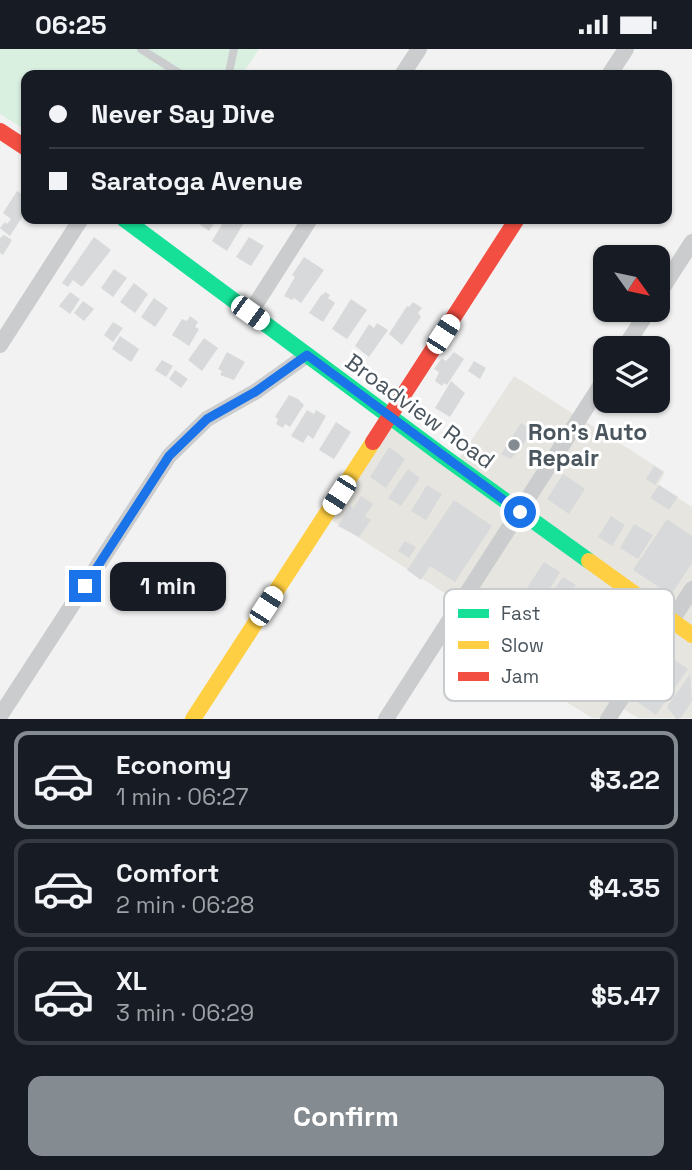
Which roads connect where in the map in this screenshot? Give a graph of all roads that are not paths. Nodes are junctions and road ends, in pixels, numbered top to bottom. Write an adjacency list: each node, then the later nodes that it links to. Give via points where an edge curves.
1 (141, 49): 5 (lane)
2 (234, 49): 6 (lane)
3 (419, 49): 7 (street)
4 (626, 49): 8 (street)
5 (174, 70)
6 (229, 70)
7 (405, 70)
8 (612, 70)
9 (0, 131): 10 (main road)
10 (21, 145)
11 (78, 224): 18 (street)
12 (131, 224): 17 (main road, Broadview Road)
13 (307, 224): 17 (street)
14 (514, 224): 21 (main road)
15 (692, 242): 16 (street)
16 (670, 276)
17 (250, 313): 19 (main road, Broadview Road)
18 (0, 345)
19 (307, 355): 21 (main road, Broadview Road); 31 (street, via 207,419 169,456)
20 (593, 397): 22 (street)
21 (390, 416): 22 (main road, Broadview Road); 32 (main road)
22 (520, 512): 23 (street); 24 (main road, Broadview Road)
23 (470, 589)
24 (627, 589)
25 (692, 589): 26 (street)
26 (674, 618)
27 (674, 622): 29 (main road, Broadview Road)
28 (444, 629): 33 (street)
29 (692, 635)
30 (620, 701): 34 (street)
31 (0, 716)
32 (194, 718)
33 (386, 719)
34 (608, 719)

